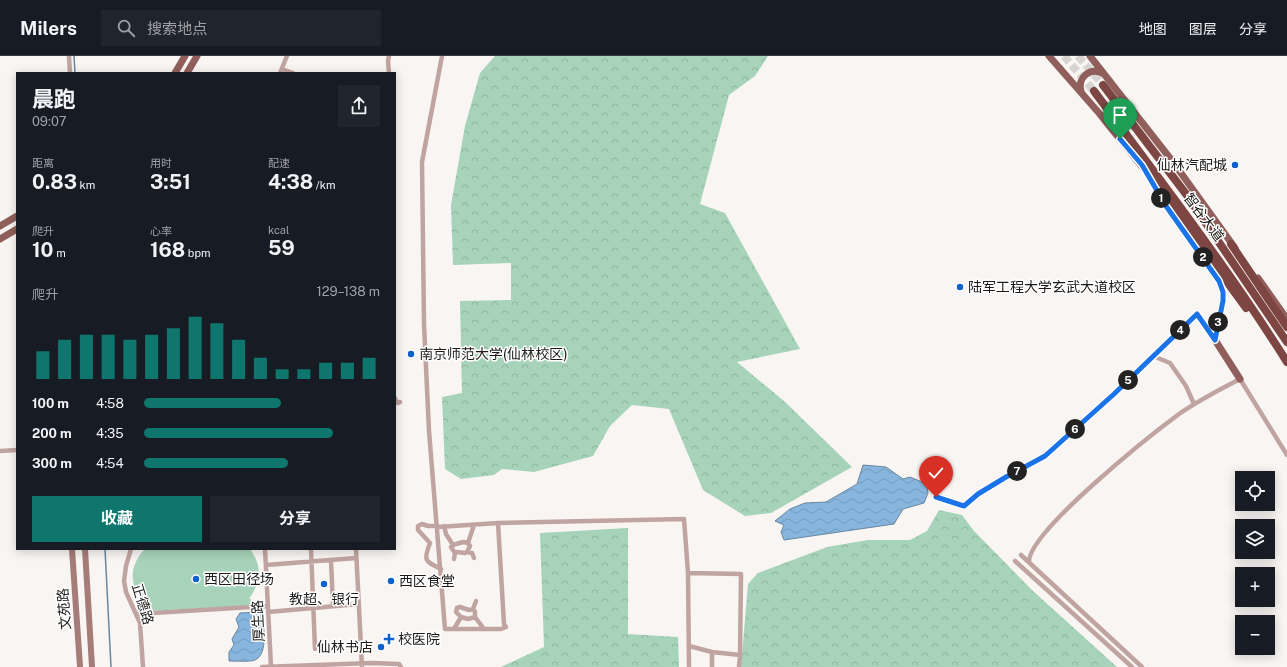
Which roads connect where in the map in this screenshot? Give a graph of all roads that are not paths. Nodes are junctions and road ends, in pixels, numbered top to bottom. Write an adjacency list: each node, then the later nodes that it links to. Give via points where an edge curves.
1 (69, 56): 10 (street)
2 (185, 56): 11 (main road)
3 (197, 56): 12 (main road)
4 (287, 56): 9 (street)
5 (389, 56): 13 (street)
6 (442, 56): 40 (street, via 422,162 426,380)
7 (1049, 56): 17 (main road)
8 (1090, 56): 14 (main road)
9 (281, 71)
10 (70, 72)
11 (176, 72)
12 (188, 72)
13 (389, 72)
14 (1106, 75): 17 (main road, via 1094,71 1083,76 1080,87); 23 (main road, via 1173,162)
15 (1103, 85): 27 (highway, 智谷大道, via 1186,194)
16 (1094, 90): 29 (highway, 智谷大道, via 1215,254 1261,320)
17 (1086, 98): 18 (main road)
18 (1142, 165): 26 (main road, via 1166,206 1219,281 1223,301); 29 (highway)
19 (16, 217): 20 (main road)
20 (0, 226)
21 (16, 230): 22 (main road)
22 (0, 239)
23 (1231, 244): 24 (main road); 25 (highway)
24 (1287, 318)
25 (1287, 328)
26 (1215, 340): 28 (street, via 1197,314); 30 (main road)
27 (1287, 342)
28 (1153, 356): 33 (street, via 1170,364 1186,386); 37 (street, via 1045,456 1000,480 964,506)
29 (1287, 363)
30 (1240, 379): 33 (street); 36 (street)
31 (396, 400): 32 (street)
32 (400, 402)
33 (1194, 404): 59 (street, via 1154,433 1070,506 1036,545)
34 (16, 450): 35 (street)
35 (0, 451)
36 (1287, 455)
37 (936, 497)
38 (498, 523): 39 (street); 62 (street, via 684,519); 75 (street, via 506,627)
39 (474, 525): 41 (street); 42 (street)
40 (435, 526): 41 (street); 61 (street); 61 (street, via 422,524 418,526 418,530 430,543 425,557 427,562)
41 (444, 526): 43 (street)
42 (468, 543): 43 (street); 50 (street, via 470,546)
43 (453, 545): 51 (street, via 451,548)
44 (72, 550): 81 (main road, 文苑路)
45 (85, 550): 82 (main road, 文苑路)
46 (131, 550): 71 (street, 正德路, via 124,581)
47 (265, 550): 60 (street, 厚生路)
48 (311, 550): 57 (street)
49 (356, 550): 53 (street)
50 (467, 552): 51 (street); 54 (street, via 472,553)
51 (455, 553): 55 (street)
52 (1021, 555): 59 (street)
53 (356, 558): 56 (street); 65 (street)
54 (474, 558)
55 (454, 559)
56 (331, 560): 57 (street); 66 (street)
57 (312, 561): 60 (street); 67 (street)
58 (1015, 561): 90 (street)
59 (1029, 562): 91 (street)
60 (266, 565): 69 (street, 厚生路)
61 (441, 570): 74 (street, via 445,629)
62 (688, 573): 76 (street); 79 (street, via 741,574)
63 (476, 601): 70 (street)
64 (456, 602): 68 (street)
65 (359, 604): 66 (street); 80 (street)
66 (333, 606): 67 (street)
67 (314, 608): 69 (street); 77 (street)
68 (457, 608): 70 (street); 72 (street, via 456,612)
69 (268, 609): 71 (street); 85 (street, 厚生路)
70 (472, 609): 73 (street)
71 (136, 614): 83 (street, 正德路, via 140,623)
72 (461, 617): 73 (street); 74 (street)
73 (475, 617): 75 (street)
74 (454, 629): 75 (street)
75 (484, 629)
76 (689, 646): 78 (street); 87 (street)
77 (315, 648)
78 (712, 652): 79 (street); 88 (street)
79 (740, 655): 89 (street)
80 (362, 665): 85 (street); 86 (street, via 390,663 399,664)
81 (80, 667)
82 (92, 667)
83 (143, 667)
84 (262, 667): 85 (street)
85 (271, 667)
86 (401, 667)
87 (690, 667)
88 (712, 667)
89 (740, 667)
90 (1132, 667)
91 (1142, 667)

